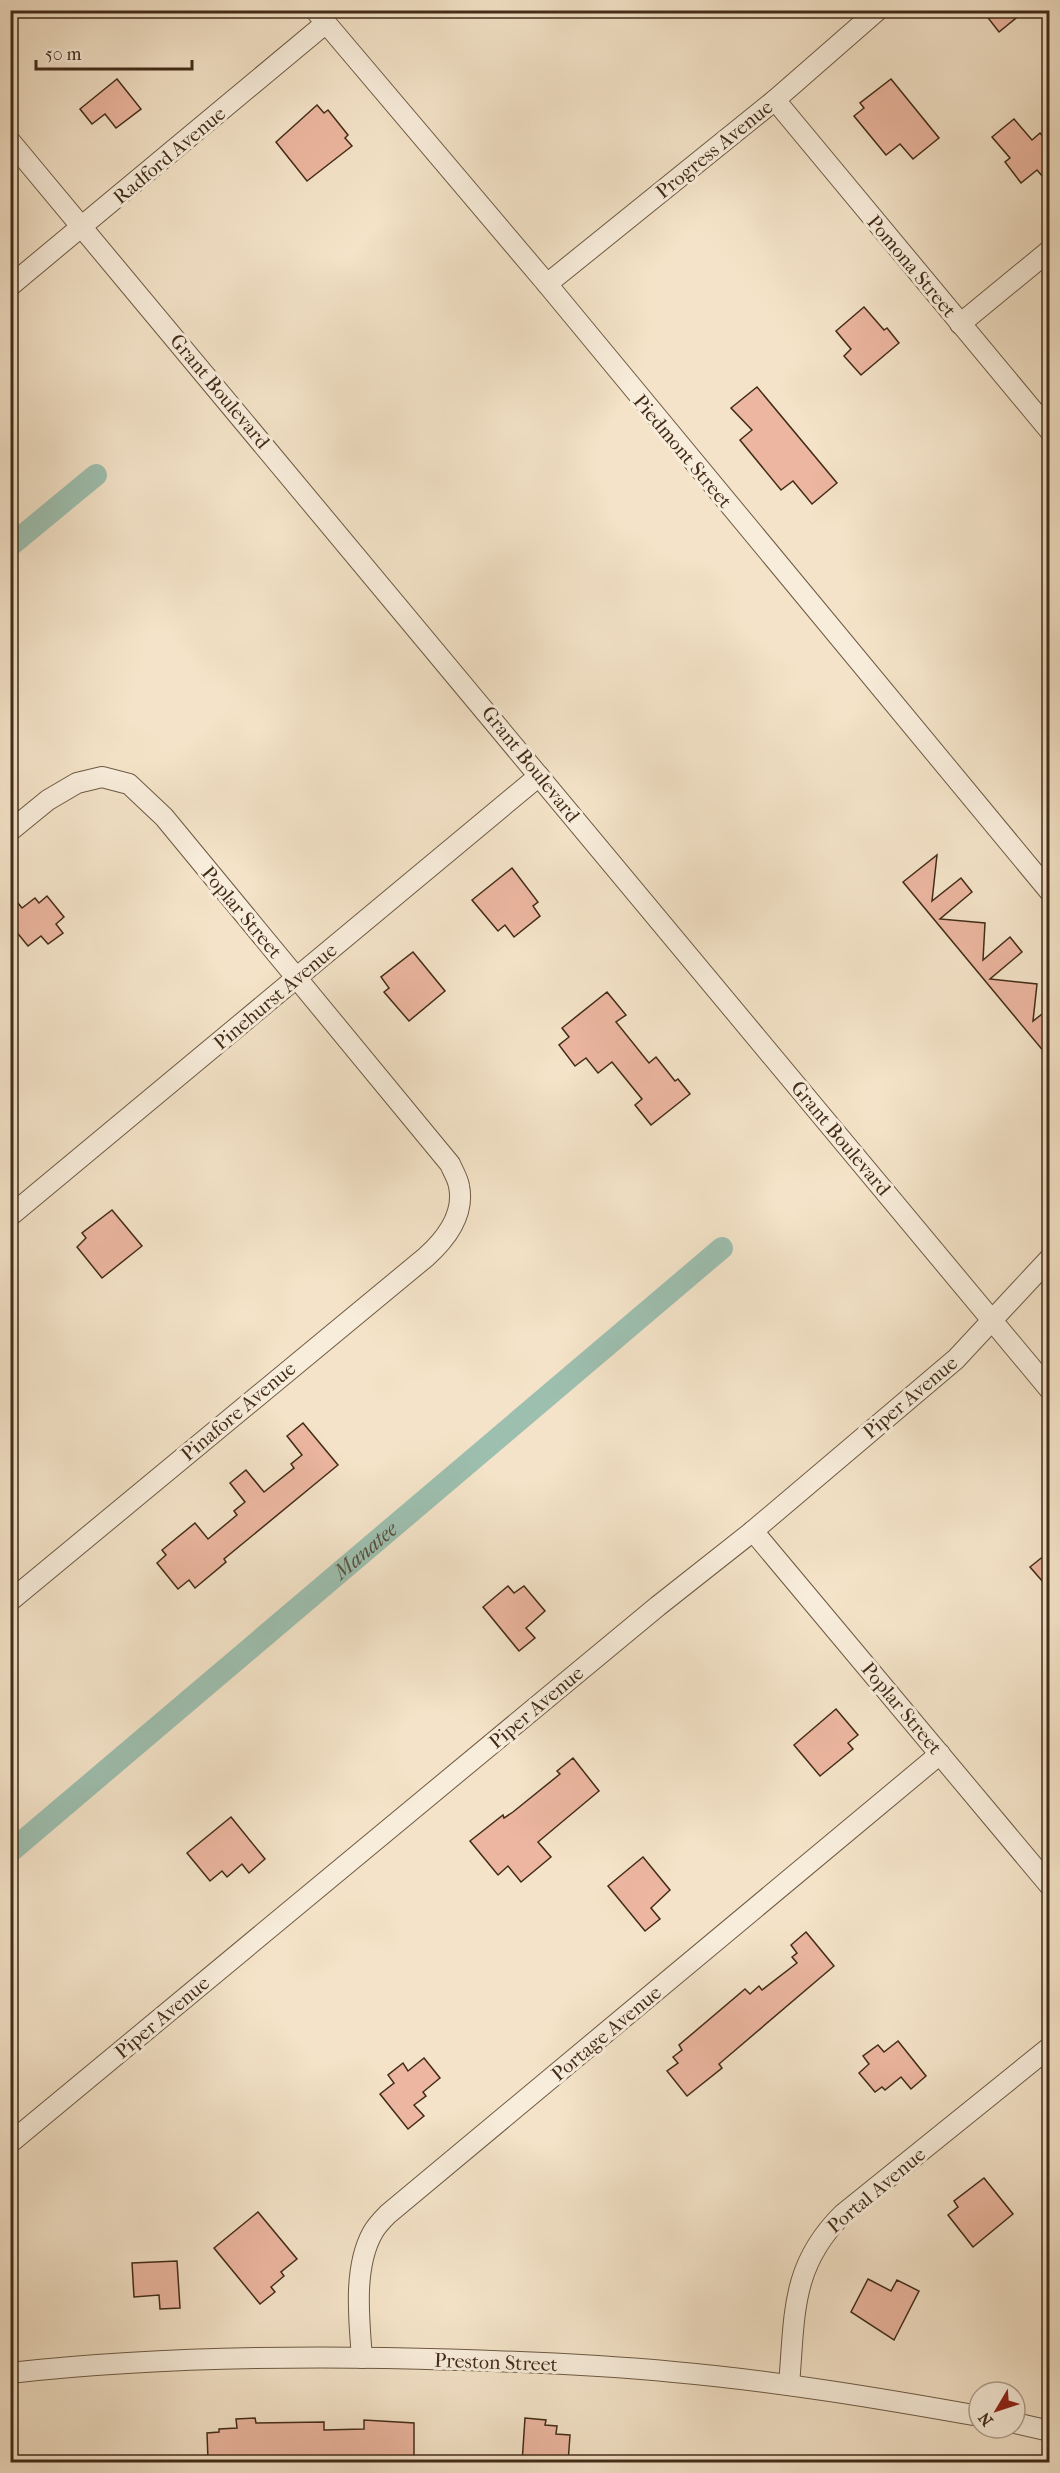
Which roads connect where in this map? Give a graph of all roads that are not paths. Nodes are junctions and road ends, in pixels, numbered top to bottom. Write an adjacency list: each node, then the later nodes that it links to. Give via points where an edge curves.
1 (878, 10): 3 (street, Progress Avenue)
2 (320, 17): 5 (street, Radford Avenue); 7 (street, Piedmont Street)
3 (775, 100): 7 (street, Progress Avenue); 9 (street, Pomona Street)
4 (10, 141): 5 (street, Grant Boulevard)
5 (84, 226): 8 (street, Radford Avenue); 11 (street, Grant Boulevard)
6 (1050, 250): 9 (street)
7 (547, 284): 13 (street, Piedmont Street)
8 (10, 286)
9 (960, 324): 10 (street, Pomona Street)
10 (1050, 431)
11 (539, 776): 14 (street, Pinehurst Avenue); 18 (street, Grant Boulevard)
12 (10, 831): 14 (street, Poplar Street, via 48,800 77,783 102,777 129,784 148,799)
13 (1050, 892)
14 (297, 977): 15 (street, Poplar Street, via 450,1164 459,1186); 16 (street, Pinehurst Avenue)
15 (457, 1215): 21 (street, Pinafore Avenue, via 445,1239 426,1257)
16 (10, 1216)
17 (1050, 1258): 18 (street, Piper Avenue)
18 (992, 1322): 19 (street, Grant Boulevard); 20 (street, Piper Avenue, via 956,1359)
19 (1050, 1390)
20 (753, 1531): 22 (street, Poplar Street); 25 (street, Piper Avenue)
21 (10, 1601)
22 (940, 1754): 23 (street, Poplar Street); 26 (street, Portage Avenue, via 388,2214 373,2232 364,2254)
23 (1050, 1886)
24 (1050, 2047): 28 (street, Portal Avenue, via 824,2233 800,2283)
25 (10, 2143)
26 (362, 2358): 27 (street, Preston Street, via 164,2361); 28 (street, Preston Street, via 513,2361)
27 (10, 2373)
28 (789, 2385): 29 (street, Preston Street)
29 (967, 2414)
30 (1027, 2426): 31 (street)
31 (1050, 2431)

